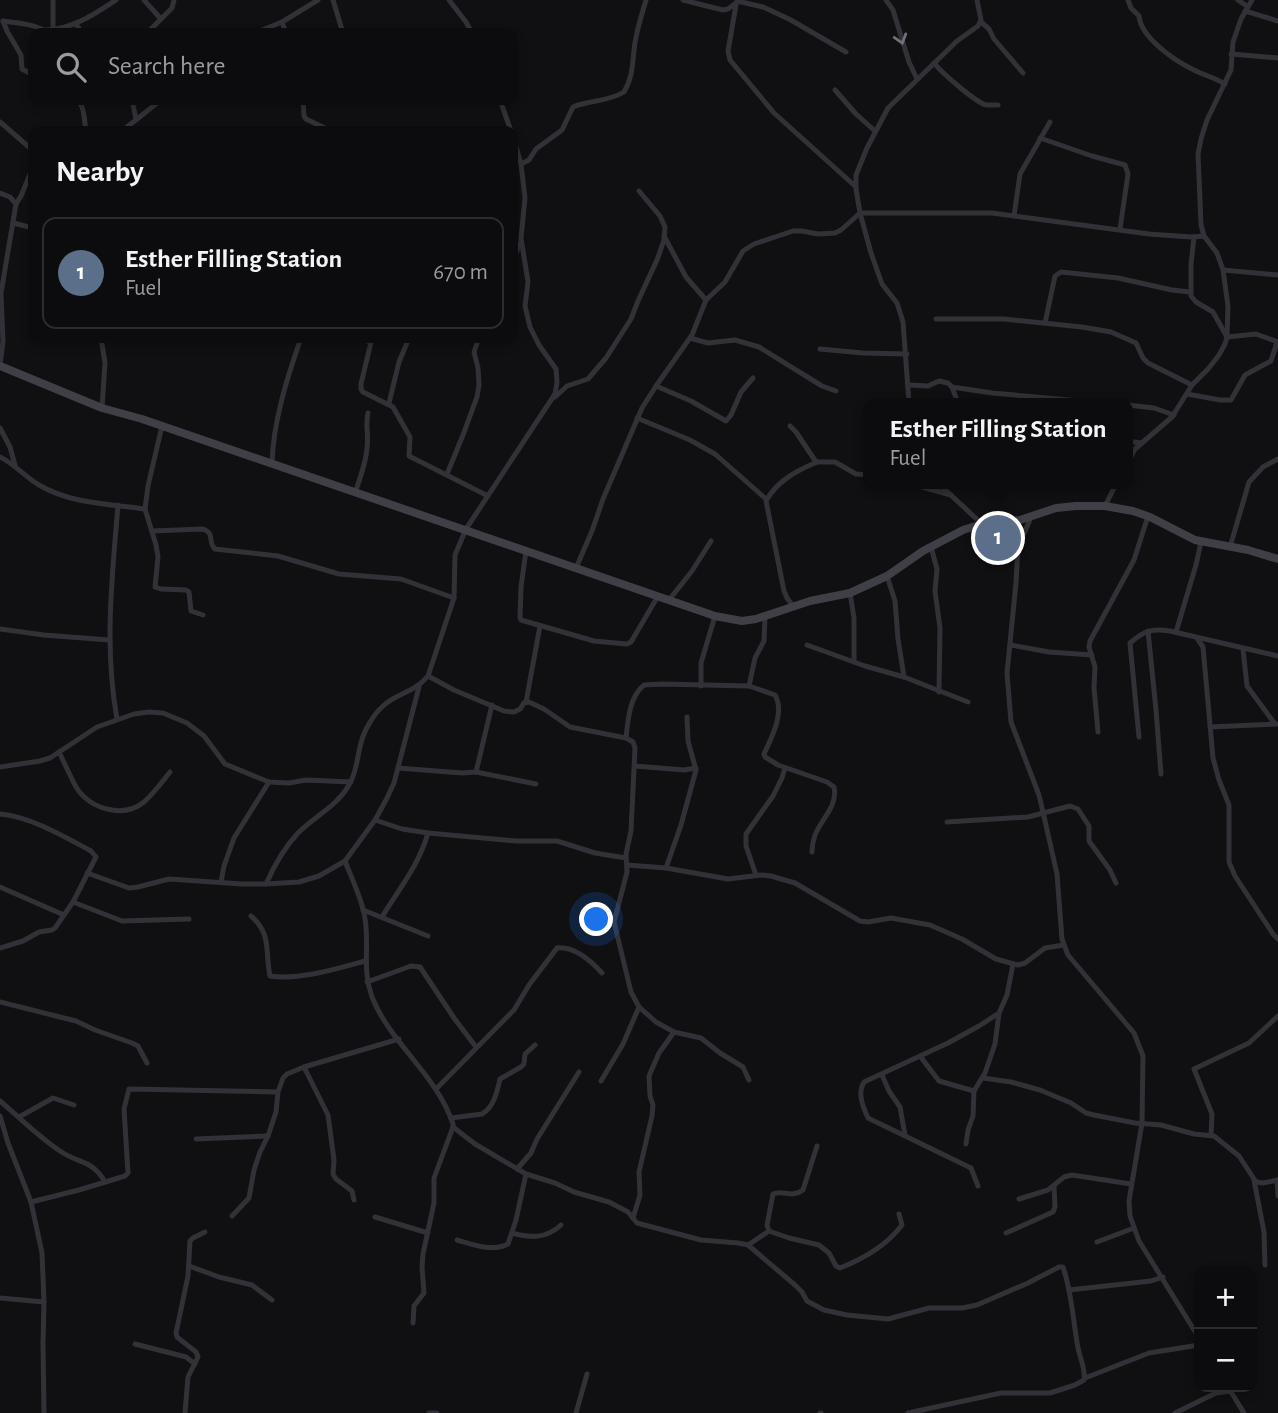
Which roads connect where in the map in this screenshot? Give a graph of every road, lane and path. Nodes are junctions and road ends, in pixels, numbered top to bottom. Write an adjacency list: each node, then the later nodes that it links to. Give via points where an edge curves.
1 (53, 0): 24 (street)
2 (116, 0): 22 (street)
3 (144, 0): 17 (street)
4 (174, 0): 17 (street)
5 (318, 0): 20 (street)
6 (333, 0): 30 (street)
7 (449, 0): 31 (street)
8 (646, 0): 58 (street, via 624,92 573,107 562,130)
9 (683, 0): 15 (street, via 719,10)
10 (886, 0): 38 (street, one-way to 38)
11 (977, 0): 21 (street)
12 (1128, 0): 39 (street, via 1149,37 1161,48 1178,62)
13 (1238, 0): 16 (street)
14 (1252, 0): 16 (street)
15 (737, 2): 32 (street, via 763,7); 60 (street, via 730,60 774,113)
16 (1247, 9): 19 (street); 33 (street)
17 (161, 19): 27 (street)
18 (2, 21): 23 (street); 36 (street, via 21,55 22,69)
19 (1278, 21)
20 (282, 22): 28 (street); 29 (street)
21 (981, 22): 35 (street); 37 (street)
22 (76, 24): 25 (street); 26 (street)
23 (35, 28)
24 (49, 28)
25 (61, 28)
26 (79, 28)
27 (152, 28)
28 (267, 28)
29 (284, 28)
30 (342, 28)
31 (469, 28)
32 (846, 52)
33 (1231, 54): 34 (street); 39 (street)
34 (1278, 58)
35 (934, 63): 38 (street); 46 (street, via 979,101)
36 (28, 72)
37 (1023, 73)
38 (917, 79): 54 (street, via 888,108)
39 (1225, 84): 70 (street, via 1207,120 1198,154)
40 (835, 90): 54 (street)
41 (82, 105): 50 (street)
42 (133, 105): 47 (street)
43 (154, 105): 47 (street)
44 (303, 105): 52 (street, via 306,119)
45 (502, 105): 53 (street)
46 (998, 105)
47 (136, 119): 51 (street)
48 (0, 122): 56 (street)
49 (1050, 122): 55 (street)
50 (85, 126)
51 (128, 126)
52 (321, 126)
53 (509, 126)
54 (875, 131): 60 (street)
55 (1040, 138): 65 (street, via 1019,178); 68 (street, via 1127,167)
56 (28, 146)
57 (518, 154): 58 (street)
58 (521, 164): 72 (street, via 525,198)
59 (28, 180): 63 (street)
60 (855, 186): 64 (street)
61 (639, 191): 69 (street, via 660,216)
62 (0, 192): 63 (street)
63 (16, 204): 66 (street)
64 (860, 213): 65 (street); 78 (street, via 835,233 796,231 747,248 725,282); 90 (street, via 882,284 900,311)
65 (1014, 216): 68 (street)
66 (13, 223): 67 (street); 77 (street)
67 (28, 227)
68 (1120, 229): 71 (street)
69 (664, 236): 78 (street, via 686,277); 102 (street, via 631,318 606,358 589,379 567,386)
70 (1204, 236): 71 (street); 74 (street)
71 (1194, 237): 76 (street)
72 (518, 238)
73 (518, 247): 102 (street, via 528,277 525,304 530,327 556,372)
74 (1223, 270): 75 (street); 81 (street)
75 (1278, 275)
76 (1191, 292): 80 (street, via 1061,272 1055,276); 81 (street, via 1194,300 1213,313)
77 (0, 293): 91 (street)
78 (706, 300): 82 (street)
79 (936, 319): 80 (street)
80 (1045, 323): 94 (street, via 1107,330 1129,338 1148,363)
81 (1227, 337): 83 (street, via 1256,334); 94 (street, via 1219,355)
82 (690, 338): 95 (street); 97 (street, via 708,343 735,340 759,347)
83 (1278, 342): 98 (street, via 1271,361 1245,375 1232,400)
84 (102, 343): 105 (street)
85 (299, 343): 118 (street, via 277,423)
86 (370, 343): 103 (street, via 361,389)
87 (407, 343): 103 (street)
88 (477, 343): 120 (street, via 477,397)
89 (820, 349): 90 (street)
90 (907, 354): 93 (street)
91 (0, 366): 105 (street)
92 (753, 378): 95 (street, via 727,421)
93 (909, 385): 96 (street, via 941,381); 99 (street)
94 (1192, 385): 98 (street)
95 (656, 386): 108 (street)
96 (952, 387): 100 (street); 101 (street)
97 (836, 391)
98 (1187, 394): 107 (street)
99 (909, 398)
100 (956, 398)
101 (1048, 398)
102 (553, 399): 127 (street)
103 (389, 403): 120 (street, via 409,432 409,456)
104 (1133, 406): 107 (street)
105 (102, 408): 109 (street)
106 (368, 413): 125 (street, via 367,454)
107 (1174, 415): 113 (street)
108 (637, 418): 128 (street, via 715,454); 145 (street)
109 (162, 426): 118 (street); 131 (street)
110 (790, 426): 117 (street)
111 (0, 428): 119 (street)
112 (1133, 442): 113 (street)
113 (1141, 443): 114 (street)
114 (1133, 453)
115 (0, 457): 119 (street)
116 (1278, 459): 142 (street, via 1249,482)
117 (817, 462): 121 (street, via 835,462); 128 (street, via 784,479)
118 (272, 464): 125 (street)
119 (15, 465): 129 (street, via 39,485 66,497)
120 (447, 474): 127 (street)
121 (863, 475)
122 (930, 489): 126 (street)
123 (945, 489): 126 (street)
124 (1114, 489): 130 (street)
125 (355, 493): 136 (street)
126 (952, 495): 135 (street)
127 (488, 496): 136 (street)
128 (766, 499): 151 (street, via 784,591)
129 (118, 505): 131 (street); 160 (street)
130 (1105, 506): 132 (street, via 1056,508); 133 (street)
131 (145, 509): 137 (street)
132 (1032, 516): 134 (street); 140 (street)
133 (1148, 516): 139 (street); 164 (street, via 1135,560 1092,635)
134 (1010, 521): 135 (street); 140 (street)
135 (982, 524): 141 (street)
136 (466, 529): 143 (street); 149 (street, via 455,555)
137 (152, 531): 149 (street, via 203,529 211,534 215,549 278,556 339,574 401,579); 152 (street, via 158,557 155,587 186,590 191,611)
138 (711, 541): 150 (street)
139 (1201, 542): 142 (street); 158 (street)
140 (1018, 546): 162 (street)
141 (931, 547): 146 (street); 172 (street, via 937,569)
142 (1230, 547): 144 (street)
143 (526, 551): 145 (street); 155 (street, via 520,619)
144 (1278, 559)
145 (576, 568): 148 (street)
146 (887, 576): 147 (street); 168 (street, via 895,601)
147 (850, 593): 151 (street); 166 (street)
148 (658, 596): 150 (street); 155 (street, via 626,644 594,641)
149 (454, 598): 167 (street)
150 (669, 600): 153 (street)
151 (793, 606): 154 (street)
152 (202, 615)
153 (715, 616): 154 (street, via 742,621); 170 (street, via 702,658)
154 (765, 617): 171 (street, via 764,641)
155 (540, 626): 173 (street)
156 (0, 629): 160 (street)
157 (1148, 631): 158 (street); 181 (street, via 1130,643); 191 (street)
158 (1176, 632): 159 (street)
159 (1197, 638): 163 (street); 179 (street, via 1203,647)
160 (109, 640): 177 (street)
161 (807, 645): 166 (street)
162 (1011, 645): 164 (street); 195 (street, via 1007,673 1011,722)
163 (1243, 649): 165 (street); 178 (street, via 1247,686)
164 (1092, 654): 180 (street)
165 (1278, 656)
166 (854, 662): 168 (street)
167 (428, 676): 169 (street); 175 (street)
168 (904, 677): 172 (street)
169 (420, 686): 186 (street); 193 (street, via 379,710 361,740)
170 (701, 686): 171 (street); 182 (street, via 640,687)
171 (749, 686): 188 (street, via 777,696 774,730 765,754)
172 (939, 692): 174 (street)
173 (526, 702): 175 (street, via 510,712); 182 (street, via 570,727)
174 (968, 702)
175 (492, 705): 190 (street)
176 (687, 717): 187 (street)
177 (117, 719): 183 (street); 192 (street, via 149,712 173,717 204,736 225,764)
178 (1277, 724): 179 (street)
179 (1210, 727): 217 (street, via 1216,770 1229,805 1229,864)
180 (1098, 732)
181 (1139, 737)
182 (626, 738): 184 (street, via 634,744)
183 (59, 752): 185 (street, via 40,761); 189 (street, via 85,798 112,810 138,806)
184 (635, 766): 187 (street); 202 (street)
185 (0, 767)
186 (398, 768): 190 (street); 197 (street)
187 (696, 768): 203 (street)
188 (785, 768): 200 (street, via 834,787 835,799 816,832); 205 (street, via 773,796 746,834)
189 (170, 772)
190 (476, 772): 194 (street)
191 (1161, 774)
192 (269, 782): 193 (street); 206 (street, via 234,838)
193 (351, 782): 208 (street, via 342,797 297,834)
194 (536, 784)
195 (1043, 812): 198 (street, via 1020,818); 207 (street, via 1068,805 1078,809 1090,828 1089,841); 218 (street)
196 (0, 814): 204 (street, via 22,819 91,851 96,857)
197 (375, 820): 199 (street); 201 (street)
198 (947, 822)
199 (428, 833): 202 (street, via 557,841); 214 (street, via 408,878)
200 (812, 852)
201 (345, 861): 208 (street, via 299,882); 211 (street)
202 (627, 862): 203 (street); 225 (street, via 614,922)
203 (666, 868): 205 (street, via 728,879)
204 (87, 873): 206 (street, via 129,888 169,879); 210 (street)
205 (756, 876): 221 (street, via 791,881 859,921 887,918 930,925)
206 (220, 882): 208 (street)
207 (1116, 883)
208 (266, 884)
209 (0, 887): 212 (street)
210 (73, 902): 212 (street); 215 (street, via 122,921)
211 (363, 910): 214 (street); 220 (street)
212 (64, 915): 219 (street, via 52,930)
213 (251, 916): 220 (street, via 264,930 270,976 318,973)
214 (382, 917): 216 (street)
215 (189, 919)
216 (428, 936)
217 (1278, 939)
218 (1064, 945): 221 (street, via 1048,947 1025,963); 248 (street, via 1140,1045)
219 (0, 948)
220 (365, 961): 223 (street)
221 (1013, 964): 226 (street)
222 (602, 973): 231 (street, via 588,959 557,948 514,1010)
223 (367, 982): 229 (street, via 378,1009); 231 (street, via 420,967)
224 (0, 1002): 233 (street, via 76,1021 132,1042)
225 (639, 1007): 228 (street); 239 (street)
226 (999, 1013): 232 (street); 237 (street, via 995,1044)
227 (1278, 1016): 251 (street, via 1249,1043 1194,1069 1212,1114)
228 (674, 1032): 238 (street, via 701,1038 743,1067); 271 (street, via 649,1076 652,1116)
229 (399, 1039): 234 (street); 240 (street)
230 (535, 1045): 247 (street, via 521,1067 500,1079 486,1112)
231 (477, 1048): 240 (street)
232 (920, 1056): 236 (street); 241 (street, via 939,1082)
233 (147, 1063)
234 (304, 1067): 242 (street, via 287,1074); 266 (street, via 328,1115 333,1174 352,1191)
235 (579, 1072): 256 (street, via 531,1153)
236 (882, 1074): 250 (street, via 900,1107); 250 (street, via 862,1084 866,1115)
237 (983, 1078): 241 (street); 248 (street, via 1040,1090 1090,1114)
238 (749, 1080)
239 (601, 1081)
240 (436, 1089): 247 (street)
241 (974, 1091): 254 (street)
242 (278, 1092): 252 (street); 260 (street, via 129,1088 124,1109 128,1173)
243 (0, 1101): 246 (street)
244 (74, 1105): 246 (street, via 52,1098)
245 (0, 1116): 267 (street)
246 (19, 1117): 260 (street, via 63,1153 91,1165)
247 (451, 1118): 249 (street)
248 (1142, 1123): 251 (street); 261 (street)
249 (453, 1127): 256 (street); 276 (street, via 434,1178)
250 (905, 1135): 262 (street, via 970,1167)
251 (1211, 1135): 258 (street, via 1239,1156)
252 (268, 1136): 253 (street); 269 (street, via 249,1198)
253 (196, 1139)
254 (966, 1144)
255 (817, 1146): 274 (street, via 803,1190 795,1195 773,1194)
256 (517, 1168): 257 (street)
257 (526, 1174): 271 (street, via 609,1202); 277 (street)
258 (1254, 1180): 259 (street); 282 (street)
259 (1277, 1180): 264 (street)
260 (105, 1182): 267 (street)
261 (1131, 1184): 263 (street, via 1072,1175); 273 (street, via 1128,1205)
262 (978, 1186)
263 (1054, 1186): 265 (street); 278 (street, via 1054,1212)
264 (1278, 1196)
265 (1019, 1199)
266 (354, 1200)
267 (31, 1202): 288 (street, via 43,1254)
268 (899, 1214): 274 (street, via 902,1224 892,1237 839,1269 819,1245)
269 (232, 1216)
270 (375, 1217): 276 (street)
271 (632, 1218): 281 (street, via 692,1237)
272 (561, 1226): 277 (street, via 547,1235)
273 (1134, 1228): 280 (street); 284 (street)
274 (769, 1231): 281 (street)
275 (205, 1232): 283 (street, via 190,1241)
276 (428, 1233): 289 (street, via 422,1267 424,1293 414,1306)
277 (512, 1233): 279 (street, via 508,1244 496,1248)
278 (1006, 1233)
279 (457, 1240)
280 (1097, 1242)
281 (748, 1245): 285 (street, via 807,1301 847,1315 888,1319 929,1308 977,1305 1062,1266)
282 (1265, 1265)
283 (189, 1266): 287 (street, via 252,1285); 293 (street, via 176,1335 198,1354)
284 (1163, 1277): 285 (street); 290 (street)
285 (1069, 1290): 295 (street)
286 (0, 1298): 288 (street)
287 (272, 1300)
288 (44, 1302): 298 (street)
289 (413, 1323)
290 (1194, 1330)
291 (135, 1344): 293 (street, via 186,1357)
292 (1194, 1346): 295 (street, via 1149,1353)
293 (195, 1364): 299 (street, via 188,1377)
294 (587, 1374): 302 (street)
295 (1085, 1378): 303 (street, via 1050,1393 1000,1394)
296 (1219, 1392): 304 (street)
297 (1232, 1392): 305 (street)
298 (44, 1413)
299 (185, 1413)
300 (429, 1413): 301 (street)
301 (437, 1413)
302 (576, 1413)
303 (908, 1413)
304 (1175, 1413)
305 (1244, 1413)

